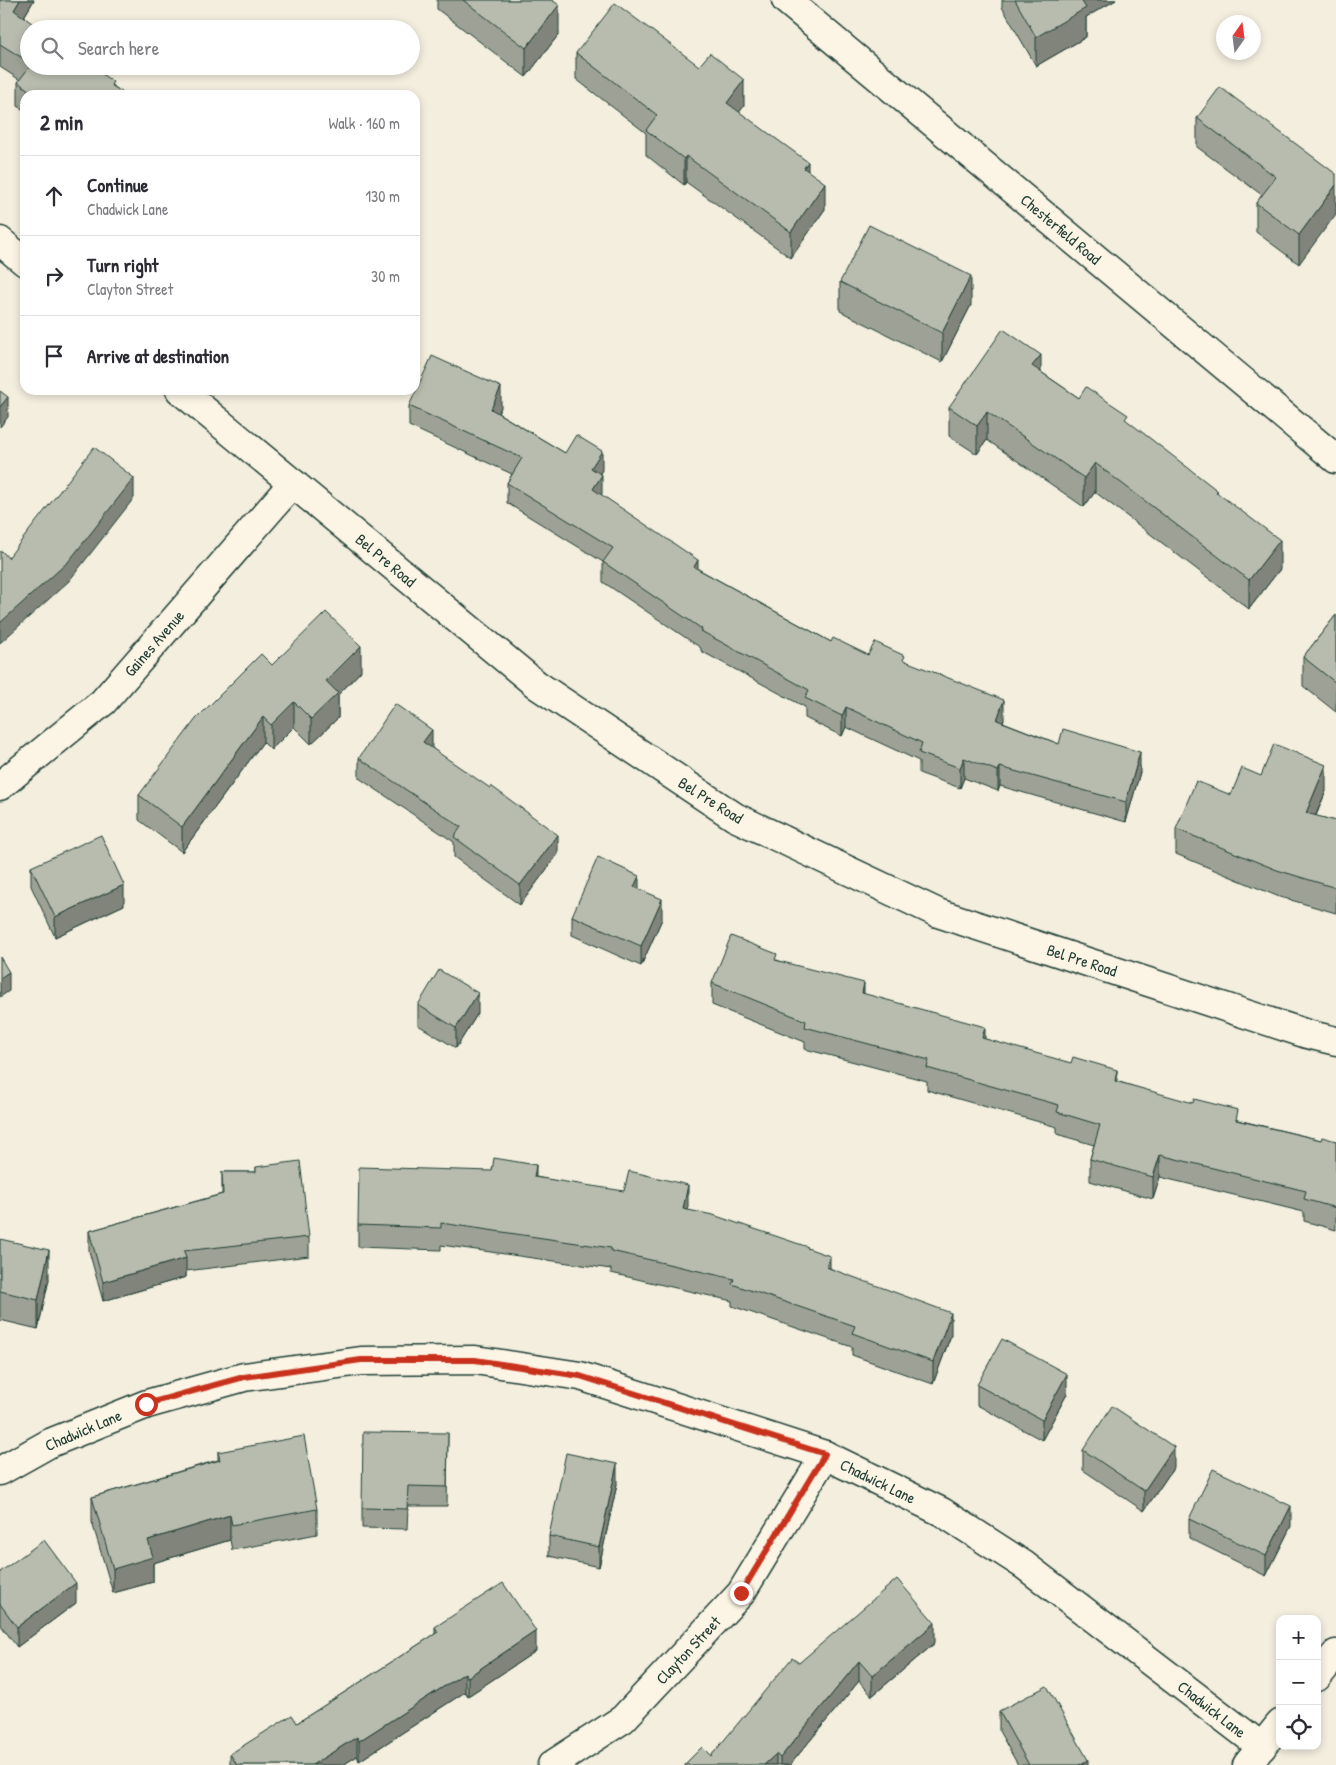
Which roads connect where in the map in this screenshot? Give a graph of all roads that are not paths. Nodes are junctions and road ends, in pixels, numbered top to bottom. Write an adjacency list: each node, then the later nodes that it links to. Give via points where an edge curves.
1 (801, 5): 5 (street, Chesterfield Road)
2 (0, 241): 3 (street)
3 (20, 258)
4 (186, 395): 6 (street, Bel Pre Road)
5 (1336, 459)
6 (293, 484): 7 (street, Gaines Avenue, via 103,702); 8 (street, Bel Pre Road, via 537,685 735,817 938,913)
7 (0, 786)
8 (1336, 1041)
9 (825, 1454): 10 (street, Chadwick Lane, via 580,1376 475,1360 361,1360 244,1377 146,1404 50,1443); 14 (street, Chadwick Lane, via 942,1512 1024,1564); 15 (street, Clayton Street, via 741,1593 623,1719)
10 (0, 1471)
11 (1336, 1654): 12 (street)
12 (1321, 1672)
13 (1276, 1729): 14 (street)
14 (1254, 1756)
15 (552, 1765)

